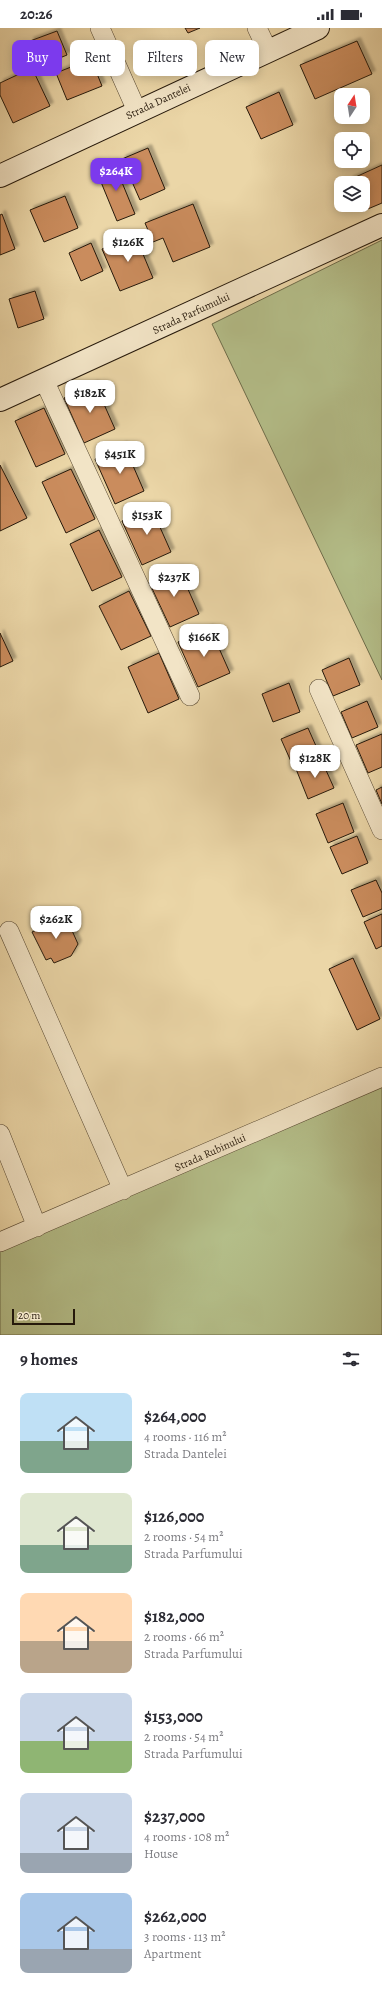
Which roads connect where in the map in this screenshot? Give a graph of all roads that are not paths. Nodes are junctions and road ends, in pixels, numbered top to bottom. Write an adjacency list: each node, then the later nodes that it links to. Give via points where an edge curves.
1 (100, 28): 5 (street)
2 (257, 28): 4 (street)
3 (318, 28): 4 (street, Strada Dantelei)
4 (268, 51): 5 (street, Strada Dantelei)
5 (137, 111): 6 (street, Strada Dantelei)
6 (0, 176)
7 (382, 225): 8 (street, Strada Parfumului)
8 (44, 380): 9 (street, Strada Parfumului); 11 (street)
9 (0, 400)
10 (319, 689): 12 (street)
11 (190, 696)
12 (382, 830)
13 (8, 932): 16 (street)
14 (382, 1077): 16 (street, Strada Rubinului)
15 (0, 1134): 17 (street)
16 (123, 1190): 17 (street, Strada Rubinului)
17 (37, 1227): 18 (street, Strada Rubinului)
18 (0, 1242)

